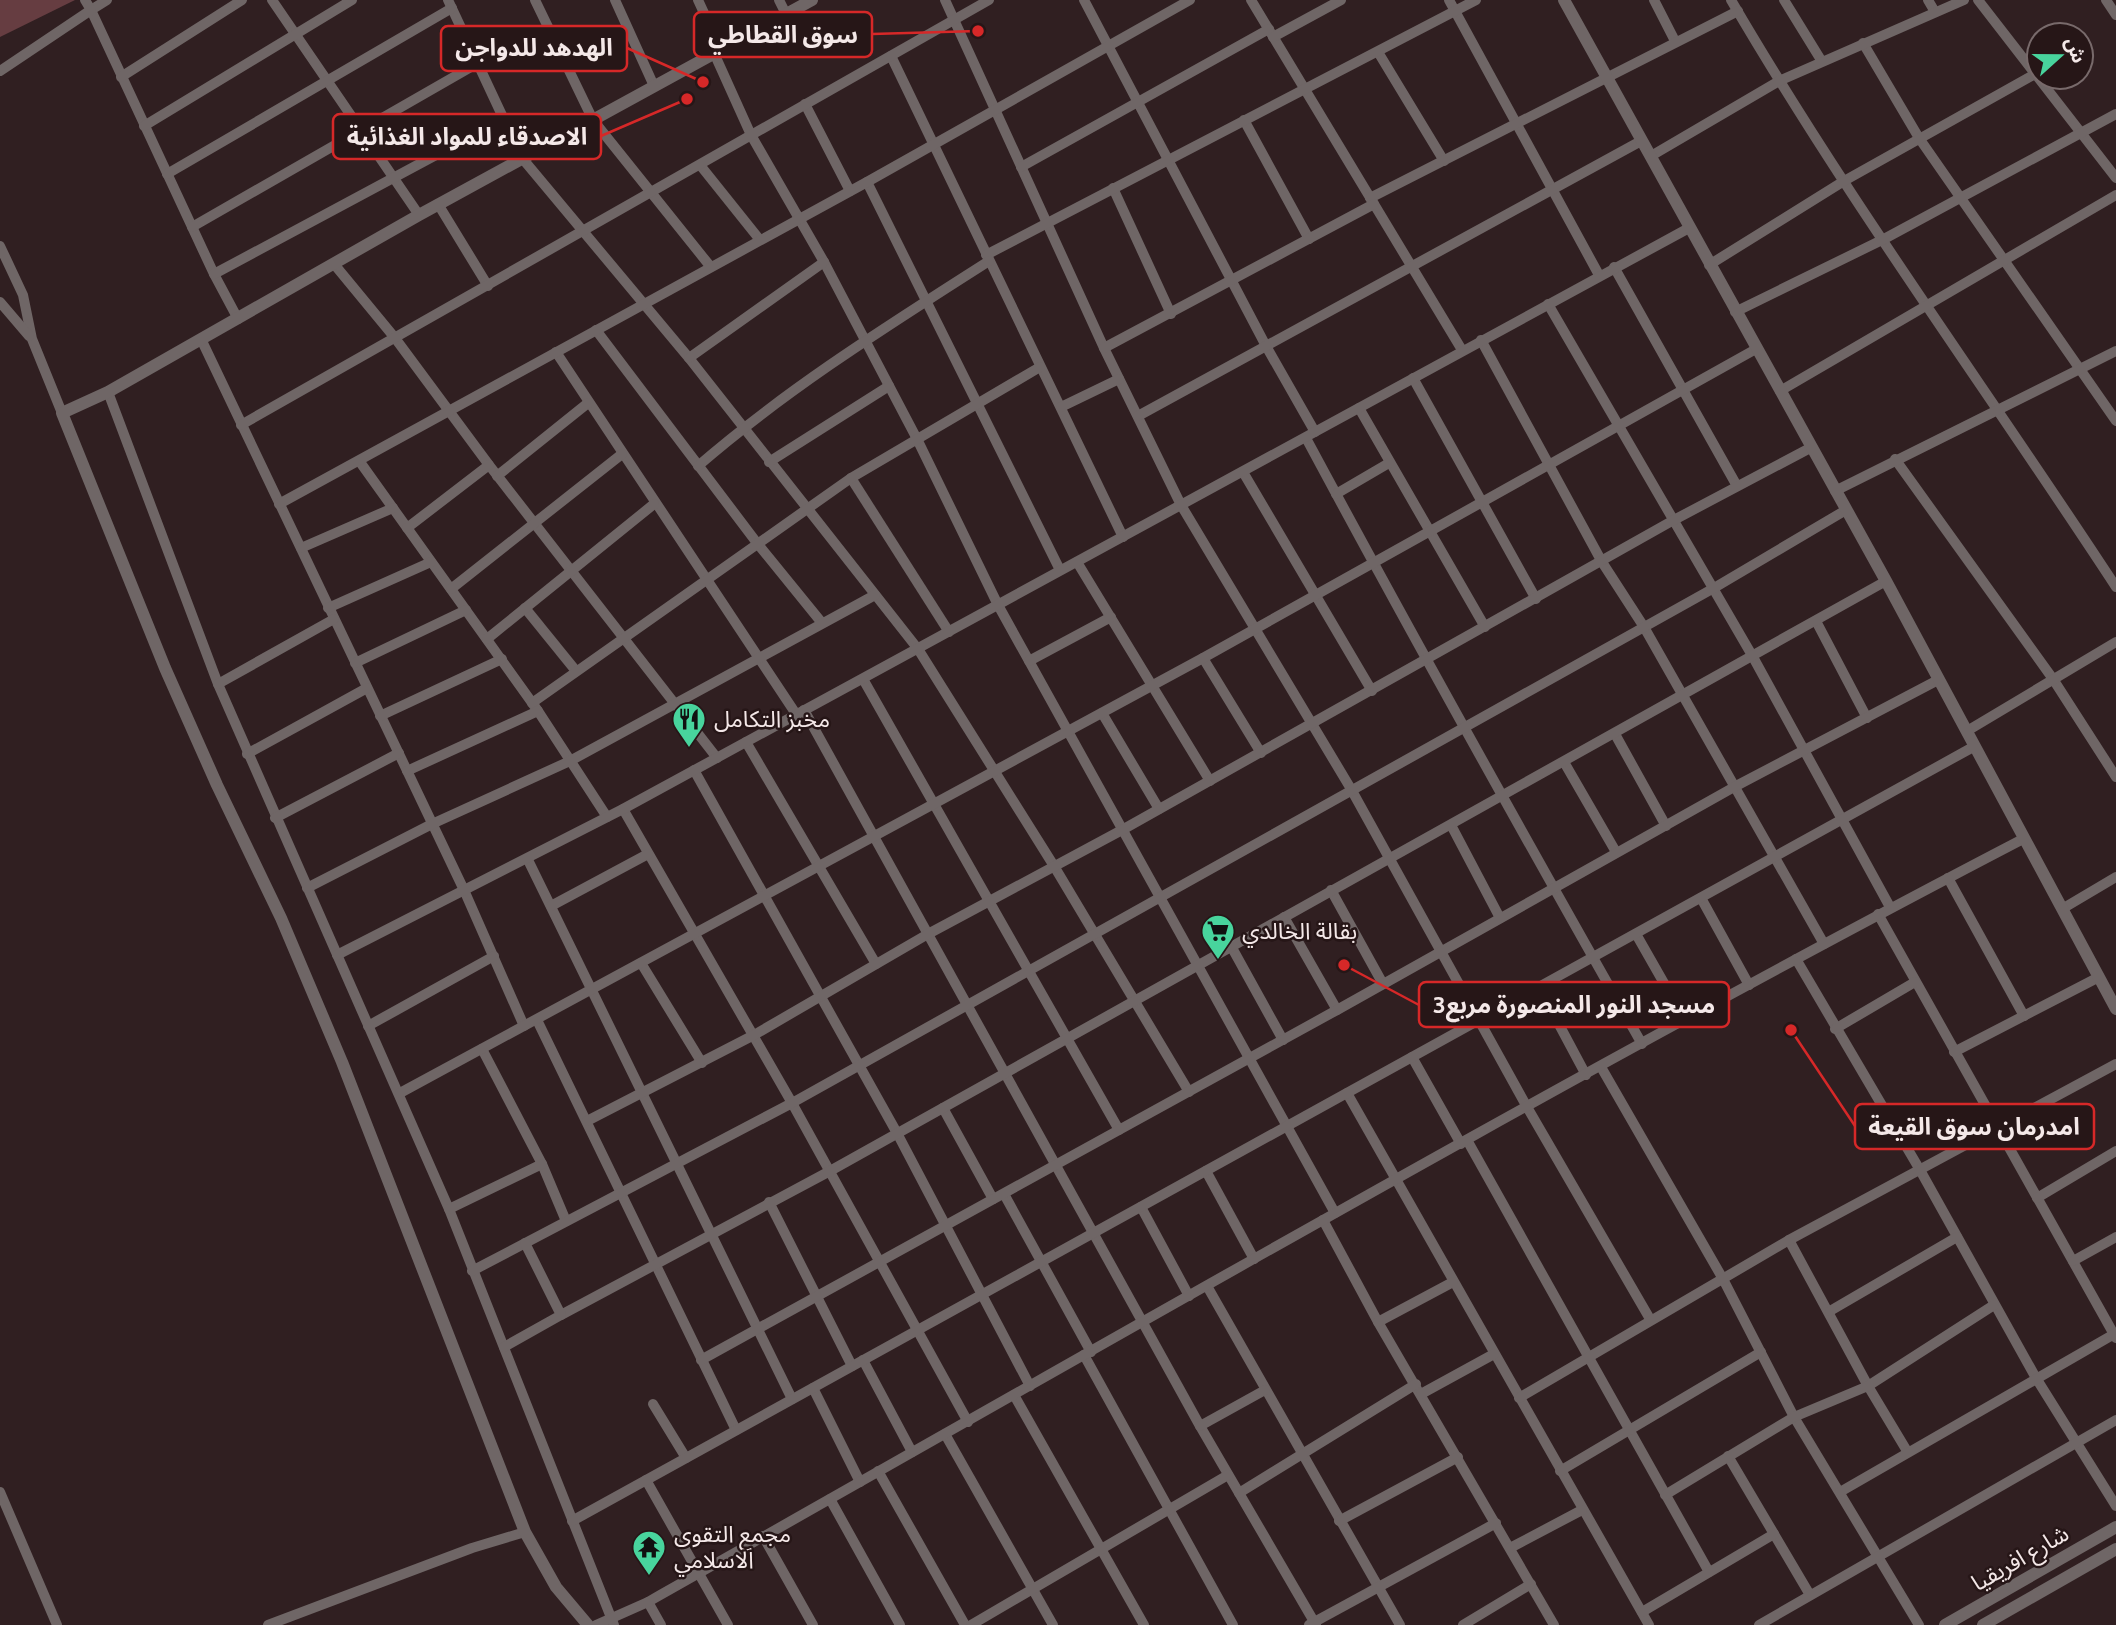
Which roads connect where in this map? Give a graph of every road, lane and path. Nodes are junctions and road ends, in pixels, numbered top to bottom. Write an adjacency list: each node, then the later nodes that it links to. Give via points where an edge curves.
1 (107, 0): 27 (street)
2 (242, 0): 46 (street)
3 (272, 0): 35 (street)
4 (352, 0): 35 (street)
5 (535, 0): 59 (street)
6 (615, 0): 51 (street)
7 (698, 0): 39 (street)
8 (779, 0): 31 (street)
9 (812, 0): 31 (street)
10 (945, 0): 33 (street)
11 (989, 0): 33 (street)
12 (1084, 0): 38 (street)
13 (1190, 0): 38 (street)
14 (1251, 0): 34 (street)
15 (1341, 0): 34 (street)
16 (1449, 0): 29 (street)
17 (1476, 0): 29 (street)
18 (1564, 0): 47 (street)
19 (1654, 0): 36 (street)
20 (1731, 0): 28 (street)
21 (1784, 0): 42 (street)
22 (1928, 0): 30 (street)
23 (1964, 0): 30 (street)
24 (1978, 0): 43 (street)
25 (2106, 0): 32 (street)
26 (450, 4): 44 (street); 50 (street)
27 (88, 5): 45 (street); 46 (street)
28 (1738, 11): 36 (street); 49 (street)
29 (1455, 12): 40 (street); 61 (street)
30 (1935, 12): 37 (street)
31 (786, 14): 39 (street)
32 (2116, 15)
33 (955, 20): 41 (street); 56 (street)
34 (1271, 33): 52 (street); 54 (street)
35 (296, 35): 50 (street); 62 (street)
36 (1675, 41): 47 (street)
37 (1863, 43): 42 (street); 66 (street)
38 (1108, 47): 54 (street); 56 (street)
39 (718, 52): 51 (street); 65 (street)
40 (1378, 52): 52 (street); 72 (street)
41 (891, 56): 55 (street); 68 (street)
42 (1821, 60): 49 (street)
43 (2025, 61)
44 (478, 63): 58 (street); 63 (street)
45 (0, 71)
46 (121, 77): 62 (street)
47 (1605, 77): 61 (street); 67 (street)
48 (2025, 80): 66 (street)
49 (1779, 81): 69 (street); 78 (street)
50 (330, 82): 63 (street); 75 (street)
51 (654, 86): 59 (street)
52 (1305, 89): 60 (street); 86 (street)
53 (2048, 91): 64 (street)
54 (1138, 103): 71 (street); 74 (street)
55 (805, 104): 65 (street); 81 (street)
56 (994, 108): 68 (street); 74 (street)
57 (2116, 114): 64 (street)
58 (505, 118): 70 (street); 76 (street)
59 (593, 120): 70 (street); 83 (street)
60 (1244, 120): 71 (street); 94 (street)
61 (1515, 125): 72 (street); 82 (street)
62 (144, 126): 75 (street)
63 (362, 128): 76 (street); 91 (street)
64 (2081, 132): 77 (street); 85 (street)
65 (751, 135): 73 (street); 89 (street)
66 (1919, 138): 78 (street); 85 (street)
67 (1642, 141): 69 (street); 82 (street)
68 (932, 145): 79 (street); 98 (street)
69 (1651, 156): 92 (street)
70 (522, 158): 87 (street); 93 (street)
71 (1168, 158): 80 (street); 108 (street)
72 (1444, 161): 86 (street)
73 (700, 165): 83 (street); 96 (street)
74 (1021, 167): 90 (street)
75 (167, 174): 91 (street)
76 (396, 178): 88 (street); 106 (street)
77 (2116, 178)
78 (1844, 181): 95 (street); 103 (street)
79 (867, 182): 81 (street); 111 (street)
80 (1113, 187): 90 (street); 116 (street)
81 (850, 191): 89 (street)
82 (1552, 191): 102 (street); 107 (street)
83 (652, 192): 93 (street); 104 (street)
84 (2116, 195): 99 (street)
85 (1960, 198): 95 (street); 99 (street)
86 (1372, 201): 94 (street); 102 (street)
87 (438, 204): 88 (street); 109 (street)
88 (419, 215): 101 (street)
89 (797, 220): 96 (street); 100 (street)
90 (1046, 222): 98 (street); 125 (street)
91 (192, 228): 106 (street)
92 (1689, 228): 103 (street); 105 (street)
93 (585, 232): 109 (street); 113 (street)
94 (1309, 239): 108 (street)
95 (1884, 239): 112 (street); 115 (street)
96 (760, 240): 104 (street)
97 (0, 246): 120 (street, via 23,295)
98 (988, 258): 111 (street); 131 (street)
99 (2003, 260): 112 (street); 132 (street)
100 (824, 262): 122 (street); 130 (street)
101 (334, 264): 117 (street); 119 (street)
102 (1411, 265): 124 (street); 127 (street)
103 (1709, 265): 115 (street)
104 (710, 267): 113 (street)
105 (1614, 267): 107 (street); 136 (street)
106 (214, 274): 117 (street)
107 (1599, 275): 114 (street)
108 (1233, 280): 116 (street); 124 (street)
109 (488, 286): 119 (street)
110 (0, 302): 120 (street)
111 (924, 302): 122 (street); 140 (street)
112 (1926, 303): 137 (street); 143 (street)
113 (643, 304): 118 (street); 130 (street)
114 (1548, 304): 123 (street); 150 (street)
115 (1735, 312): 126 (street)
116 (1171, 314): 125 (street)
117 (238, 319): 121 (street)
118 (596, 330): 129 (street); 160 (street)
119 (395, 338): 144 (street); 148 (street)
120 (32, 339): 145 (street)
121 (201, 339): 138 (street); 148 (street)
122 (864, 340): 135 (street); 149 (street)
123 (1481, 340): 127 (street); 161 (street)
124 (1266, 346): 146 (street); 151 (street)
125 (1104, 348): 134 (street)
126 (1756, 349): 136 (street); 137 (street)
127 (1462, 350): 133 (street)
128 (2116, 351): 132 (street)
129 (556, 352): 139 (street); 144 (street)
130 (688, 358): 149 (street)
131 (1040, 367): 140 (street); 141 (street)
132 (2078, 368): 143 (street); 147 (street)
133 (1413, 378): 142 (street); 169 (street)
134 (1119, 379): 141 (street); 146 (street)
135 (889, 386): 152 (street); 157 (street)
136 (1685, 390): 150 (street); 165 (street)
137 (1780, 391): 153 (street)
138 (108, 393): 145 (street); 223 (street)
139 (588, 403): 154 (street); 163 (street)
140 (978, 404): 152 (street); 187 (street)
141 (1061, 407): 179 (street)
142 (1359, 408): 151 (street); 158 (street)
143 (1998, 408): 155 (street); 190 (street)
144 (451, 410): 156 (street); 159 (street)
145 (62, 413): 447 (street, via 175,691 342,1062)
146 (1138, 416): 171 (street)
147 (2116, 421)
148 (241, 425): 170 (street)
149 (742, 428): 157 (street); 160 (street)
150 (1617, 428): 161 (street); 175 (street)
151 (1311, 435): 162 (street); 167 (street)
152 (917, 439): 164 (street); 196 (street)
153 (1812, 447): 165 (street); 166 (street)
154 (622, 454): 168 (street); 176 (street)
155 (1895, 459): 166 (street); 221 (street)
156 (360, 462): 170 (street); 172 (street)
157 (769, 462): 173 (street)
158 (1389, 463): 167 (street); 178 (street)
159 (488, 465): 163 (street); 177 (street)
160 (698, 466): 180 (street)
161 (1550, 466): 169 (street); 185 (street)
162 (1243, 472): 171 (street); 194 (street)
163 (497, 476): 176 (street)
164 (851, 478): 173 (street); 207 (street)
165 (1737, 486): 175 (street)
166 (1835, 491): 174 (street)
167 (1336, 494): 182 (street)
168 (654, 503): 186 (street); 188 (street)
169 (1482, 503): 178 (street); 195 (street)
170 (279, 504): 181 (street)
171 (1181, 505): 179 (street); 205 (street)
172 (393, 508): 177 (street); 181 (street)
173 (806, 508): 180 (street); 193 (street)
174 (1846, 510): 189 (street); 191 (street)
175 (1672, 521): 185 (street); 191 (street)
176 (534, 523): 186 (street); 192 (street)
177 (407, 528): 183 (street)
178 (1430, 531): 182 (street); 206 (street)
179 (1123, 537): 184 (street)
180 (757, 543): 188 (street); 203 (street)
181 (301, 548): 197 (street)
182 (1373, 561): 194 (street); 217 (street)
183 (431, 562): 192 (street); 197 (street)
184 (1077, 562): 187 (street); 200 (street)
185 (1602, 562): 195 (street); 204 (street)
186 (572, 570): 198 (street); 208 (street)
187 (1060, 570): 196 (street)
188 (706, 581): 208 (street); 212 (street)
189 (1886, 581): 202 (street); 222 (street)
190 (2116, 587)
191 (1714, 588): 204 (street); 213 (street)
192 (451, 589): 199 (street)
193 (875, 595): 203 (street); 211 (street)
194 (1314, 595): 205 (street); 226 (street)
195 (1536, 599): 206 (street)
196 (998, 605): 207 (street); 216 (street)
197 (328, 608): 201 (street)
198 (525, 608): 209 (street); 219 (street)
199 (466, 610): 209 (street); 218 (street)
200 (1111, 617): 216 (street); 224 (street)
201 (334, 619): 218 (street); 223 (street)
202 (1816, 621): 213 (street); 233 (street)
203 (822, 623): 212 (street)
204 (1644, 627): 227 (street); 235 (street)
205 (1256, 628): 214 (street); 234 (street)
206 (1485, 628): 217 (street)
207 (949, 632): 211 (street)
208 (624, 638): 219 (street); 228 (street)
209 (487, 639): 215 (street)
210 (2116, 642): 221 (street)
211 (918, 649): 220 (street); 249 (street)
212 (758, 656): 228 (street); 230 (street)
213 (1753, 657): 227 (street); 241 (street)
214 (1203, 658): 224 (street); 243 (street)
215 (502, 659): 229 (street); 232 (street)
216 (1029, 661): 237 (street)
217 (1427, 661): 226 (street); 235 (street)
218 (355, 663): 225 (street)
219 (576, 671): 229 (street)
220 (863, 679): 230 (street); 256 (street)
221 (2053, 679): 236 (street); 251 (street)
222 (1938, 680): 233 (street); 236 (street)
223 (218, 684): 244 (street)
224 (1152, 686): 231 (street); 252 (street)
225 (367, 688): 232 (street); 244 (street)
226 (1373, 691): 234 (street)
227 (1682, 696): 238 (street); 253 (street)
228 (673, 704): 245 (street); 246 (street)
229 (535, 707): 246 (street); 250 (street)
230 (800, 712): 239 (street); 266 (street)
231 (1102, 713): 237 (street); 258 (street)
232 (380, 716): 242 (street)
233 (1867, 718): 241 (street)
234 (1311, 725): 243 (street); 254 (street)
235 (1463, 728): 254 (street); 255 (street)
236 (1967, 731): 240 (street)
237 (1067, 732): 249 (street); 265 (street)
238 (1615, 734): 247 (street); 264 (street)
239 (746, 742): 245 (street); 274 (street)
240 (1975, 746): 261 (street); 267 (street)
241 (1803, 752): 253 (street); 261 (street)
242 (398, 753): 250 (street); 260 (street)
243 (1261, 753): 252 (street)
244 (247, 754): 260 (street)
245 (717, 758): 248 (street)
246 (570, 761): 259 (street); 262 (street)
247 (1564, 762): 255 (street); 268 (street)
248 (694, 770): 257 (street); 281 (street)
249 (993, 770): 256 (street); 273 (street)
250 (407, 771): 262 (street)
251 (2116, 777)
252 (1210, 782): 258 (street)
253 (1736, 786): 264 (street); 270 (street)
254 (1351, 789): 271 (street); 282 (street)
255 (1505, 795): 263 (street); 277 (street)
256 (935, 802): 266 (street); 284 (street)
257 (623, 809): 259 (street); 269 (street)
258 (1159, 809): 265 (street)
259 (607, 817): 272 (street)
260 (275, 818): 278 (street)
261 (1841, 818): 270 (street); 286 (street)
262 (432, 824): 278 (street); 279 (street)
263 (1451, 825): 271 (street); 290 (street)
264 (1667, 826): 268 (street)
265 (1122, 830): 273 (street); 282 (street)
266 (872, 836): 274 (street); 291 (street)
267 (2023, 839): 276 (street); 287 (street)
268 (1616, 852): 277 (street)
269 (648, 854): 285 (street); 294 (street)
270 (1776, 856): 283 (street); 295 (street)
271 (1389, 859): 280 (street); 297 (street)
272 (528, 860): 279 (street); 285 (street)
273 (1054, 866): 284 (street); 292 (street)
274 (818, 867): 281 (street); 303 (street)
275 (2116, 877): 287 (street)
276 (1948, 878): 286 (street); 317 (street)
277 (1556, 887): 290 (street); 300 (street)
278 (307, 888): 298 (street)
279 (464, 890): 298 (street); 299 (street)
280 (1331, 890): 289 (street); 308 (street)
281 (764, 896): 294 (street); 312 (street)
282 (1160, 898): 292 (street); 304 (street)
283 (1702, 898): 293 (street); 309 (street)
284 (990, 901): 291 (street); 305 (street)
285 (551, 906): 311 (street)
286 (1890, 907): 288 (street)
287 (2062, 909): 306 (street)
288 (1878, 914): 295 (street); 307 (street)
289 (1284, 917): 296 (street); 316 (street)
290 (1500, 918): 297 (street)
291 (928, 934): 303 (street); 314 (street)
292 (1094, 934): 305 (street); 313 (street)
293 (1636, 934): 300 (street); 319 (street)
294 (694, 935): 302 (street); 324 (street)
295 (1824, 944): 301 (street)
296 (1231, 946): 304 (street); 326 (street)
297 (1440, 952): 308 (street); 320 (street)
298 (337, 955): 321 (street)
299 (494, 956): 321 (street); 322 (street)
300 (1593, 957): 310 (street); 327 (street)
301 (1796, 959): 309 (street); 323 (street)
302 (641, 963): 311 (street); 332 (street)
303 (876, 964): 312 (street)
304 (1197, 965): 313 (street); 331 (street)
305 (1029, 970): 314 (street); 325 (street)
306 (2099, 977): 315 (street); 317 (street)
307 (1915, 982): 323 (street); 329 (street)
308 (1383, 985): 316 (street)
309 (1749, 985): 319 (street)
310 (1539, 987): 320 (street); 337 (street)
311 (592, 991): 318 (street); 340 (street)
312 (820, 998): 324 (street); 334 (street)
313 (1134, 999): 325 (street); 338 (street)
314 (965, 1005): 334 (street); 336 (street)
315 (2116, 1009)
316 (1338, 1010): 326 (street)
317 (2024, 1016): 329 (street)
318 (537, 1020): 322 (street); 345 (street)
319 (1685, 1020): 327 (street)
320 (1478, 1021): 330 (street); 343 (street)
321 (369, 1026): 339 (street)
322 (524, 1026): 328 (street)
323 (1835, 1029): 355 (street)
324 (754, 1035): 332 (street); 342 (street)
325 (1066, 1037): 336 (street); 348 (street)
326 (1283, 1040): 331 (street)
327 (1642, 1044): 335 (street)
328 (482, 1049): 339 (street); 352 (street)
329 (1954, 1052): 347 (street)
330 (1412, 1057): 341 (street); 350 (street)
331 (1249, 1059): 338 (street); 346 (street)
332 (702, 1063): 340 (street)
333 (2116, 1064): 347 (street)
334 (858, 1065): 342 (street); 349 (street)
335 (1601, 1067): 337 (street); 382 (street)
336 (1003, 1073): 344 (street); 354 (street)
337 (1586, 1075): 343 (street)
338 (1189, 1092): 348 (street)
339 (400, 1093): 365 (street)
340 (642, 1093): 345 (street); 353 (street)
341 (1347, 1093): 346 (street); 358 (street)
342 (792, 1103): 353 (street); 356 (street)
343 (1527, 1107): 350 (street); 391 (street)
344 (943, 1108): 349 (street); 362 (street)
345 (587, 1121): 359 (street)
346 (1287, 1126): 357 (street); 366 (street)
347 (1999, 1127): 355 (street); 361 (street)
348 (1119, 1130): 354 (street)
349 (897, 1133): 356 (street); 369 (street)
350 (1464, 1142): 358 (street); 401 (street)
351 (2116, 1152): 361 (street)
352 (542, 1164): 365 (street); 368 (street)
353 (677, 1164): 359 (street); 371 (street)
354 (1056, 1165): 360 (street); 370 (street)
355 (1920, 1170): 372 (street); 374 (street)
356 (830, 1171): 363 (street); 378 (street)
357 (1206, 1171): 364 (street); 376 (street)
358 (1396, 1179): 366 (street); 383 (street)
359 (621, 1192): 368 (street); 379 (street)
360 (1004, 1194): 362 (street); 380 (street)
361 (2037, 1198): 377 (street)
362 (993, 1199): 369 (street)
363 (769, 1202): 371 (street); 386 (street)
364 (1141, 1207): 370 (street); 387 (street)
365 (449, 1209): 381 (street)
366 (1335, 1213): 367 (street)
367 (1323, 1220): 376 (street); 393 (street)
368 (566, 1221): 375 (street)
369 (946, 1226): 378 (street); 385 (street)
370 (1095, 1233): 380 (street); 392 (street)
371 (712, 1234): 379 (street); 394 (street)
372 (1957, 1237): 388 (street); 389 (street)
373 (2116, 1237): 377 (street)
374 (1789, 1240): 382 (street); 389 (street)
375 (525, 1243): 381 (street); 390 (street)
376 (1254, 1259): 384 (street)
377 (2073, 1261): 396 (street)
378 (881, 1262): 386 (street); 395 (street)
379 (654, 1263): 390 (street); 402 (street)
380 (1040, 1263): 385 (street); 399 (street)
381 (472, 1271): 397 (street)
382 (1723, 1279): 391 (street); 398 (street)
383 (1453, 1282): 393 (street); 400 (street)
384 (1207, 1286): 387 (street); 410 (street)
385 (981, 1295): 395 (street); 407 (street)
386 (817, 1296): 394 (street); 404 (street)
387 (1189, 1296): 392 (street)
388 (1994, 1305): 405 (street); 408 (street)
389 (1830, 1311): 408 (street)
390 (561, 1315): 397 (street)
391 (1650, 1319): 401 (street)
392 (1142, 1322): 399 (street); 419 (street)
393 (1378, 1322): 406 (street)
394 (758, 1329): 402 (street); 414 (street)
395 (919, 1329): 403 (street); 418 (street)
396 (2115, 1335): 405 (street)
397 (504, 1347): 443 (street)
398 (1761, 1352): 416 (street); 421 (street)
399 (1087, 1353): 407 (street); 441 (street)
400 (1494, 1354): 411 (street); 413 (street)
401 (1590, 1358): 413 (street); 421 (street)
402 (701, 1360): 420 (street)
403 (863, 1360): 404 (street); 425 (street)
404 (852, 1366): 409 (street)
405 (2036, 1378): 423 (street); 424 (street)
406 (1416, 1384): 411 (street); 426 (street)
407 (1030, 1386): 412 (street)
408 (1868, 1386): 416 (street); 424 (street)
409 (813, 1388): 414 (street); 434 (street)
410 (1265, 1390): 419 (street); 426 (street)
411 (1422, 1394): 428 (street)
412 (1014, 1395): 418 (street); 452 (street)
413 (1519, 1398): 431 (street)
414 (792, 1399): 420 (street)
415 (653, 1404): 429 (street)
416 (1794, 1417): 427 (street); 436 (street)
417 (2116, 1420): 423 (street)
418 (968, 1422): 422 (street)
419 (1200, 1426): 432 (street)
420 (736, 1430): 429 (street)
421 (1629, 1430): 431 (street); 438 (street)
422 (945, 1434): 425 (street); 458 (street)
423 (2077, 1443): 440 (street); 453 (street)
424 (1908, 1451): 436 (street)
425 (912, 1452): 430 (street)
426 (1303, 1456): 437 (street); 444 (street)
427 (1728, 1456): 438 (street); 448 (street)
428 (1458, 1457): 444 (street); 445 (street)
429 (686, 1458): 433 (street)
430 (878, 1471): 434 (street); 473 (street)
431 (1560, 1471): 442 (street)
432 (1228, 1475): 437 (street); 441 (street)
433 (646, 1480): 443 (street); 455 (street)
434 (860, 1482): 439 (street)
435 (0, 1492): 465 (street)
436 (1840, 1492): 453 (street)
437 (1239, 1493): 464 (street)
438 (1665, 1495): 454 (street)
439 (830, 1499): 449 (street); 472 (street)
440 (2116, 1506)
441 (1169, 1510): 452 (street); 476 (street)
442 (1582, 1510): 450 (street); 461 (street)
443 (572, 1521): 463 (street)
444 (1339, 1521): 457 (street)
445 (1496, 1522): 450 (street); 457 (street)
446 (2116, 1527): 483 (street, شارع افريقيا)
447 (525, 1532): 466 (street); 467 (street, via 556,1587)
448 (1774, 1534): 454 (street); 459 (street)
449 (763, 1536): 455 (street); 471 (street)
450 (1510, 1548): 456 (street)
451 (2116, 1549): 462 (street, شارع افريقيا)
452 (1102, 1550): 458 (street); 475 (street)
453 (1879, 1558): 459 (street); 482 (street)
454 (1709, 1572): 461 (street)
455 (699, 1573): 460 (street); 470 (street)
456 (1531, 1584): 478 (street); 479 (street)
457 (1378, 1586): 464 (street); 477 (street)
458 (1033, 1588): 473 (street); 474 (street)
459 (1810, 1595): 481 (street)
460 (649, 1601): 463 (street); 469 (street)
461 (1642, 1612): 480 (street)
462 (2006, 1619): 484 (street, شارع افريقيا)
463 (612, 1621): 468 (street)
464 (1312, 1624)
465 (57, 1625)
466 (268, 1625)
467 (588, 1625)
468 (596, 1625)
469 (661, 1625)
470 (728, 1625)
471 (813, 1625)
472 (900, 1625)
473 (968, 1625)
474 (1054, 1625)
475 (1144, 1625)
476 (1233, 1625)
477 (1400, 1625)
478 (1463, 1625)
479 (1554, 1625)
480 (1649, 1625)
481 (1759, 1625)
482 (1919, 1625)
483 (1945, 1625)
484 (1983, 1625)

